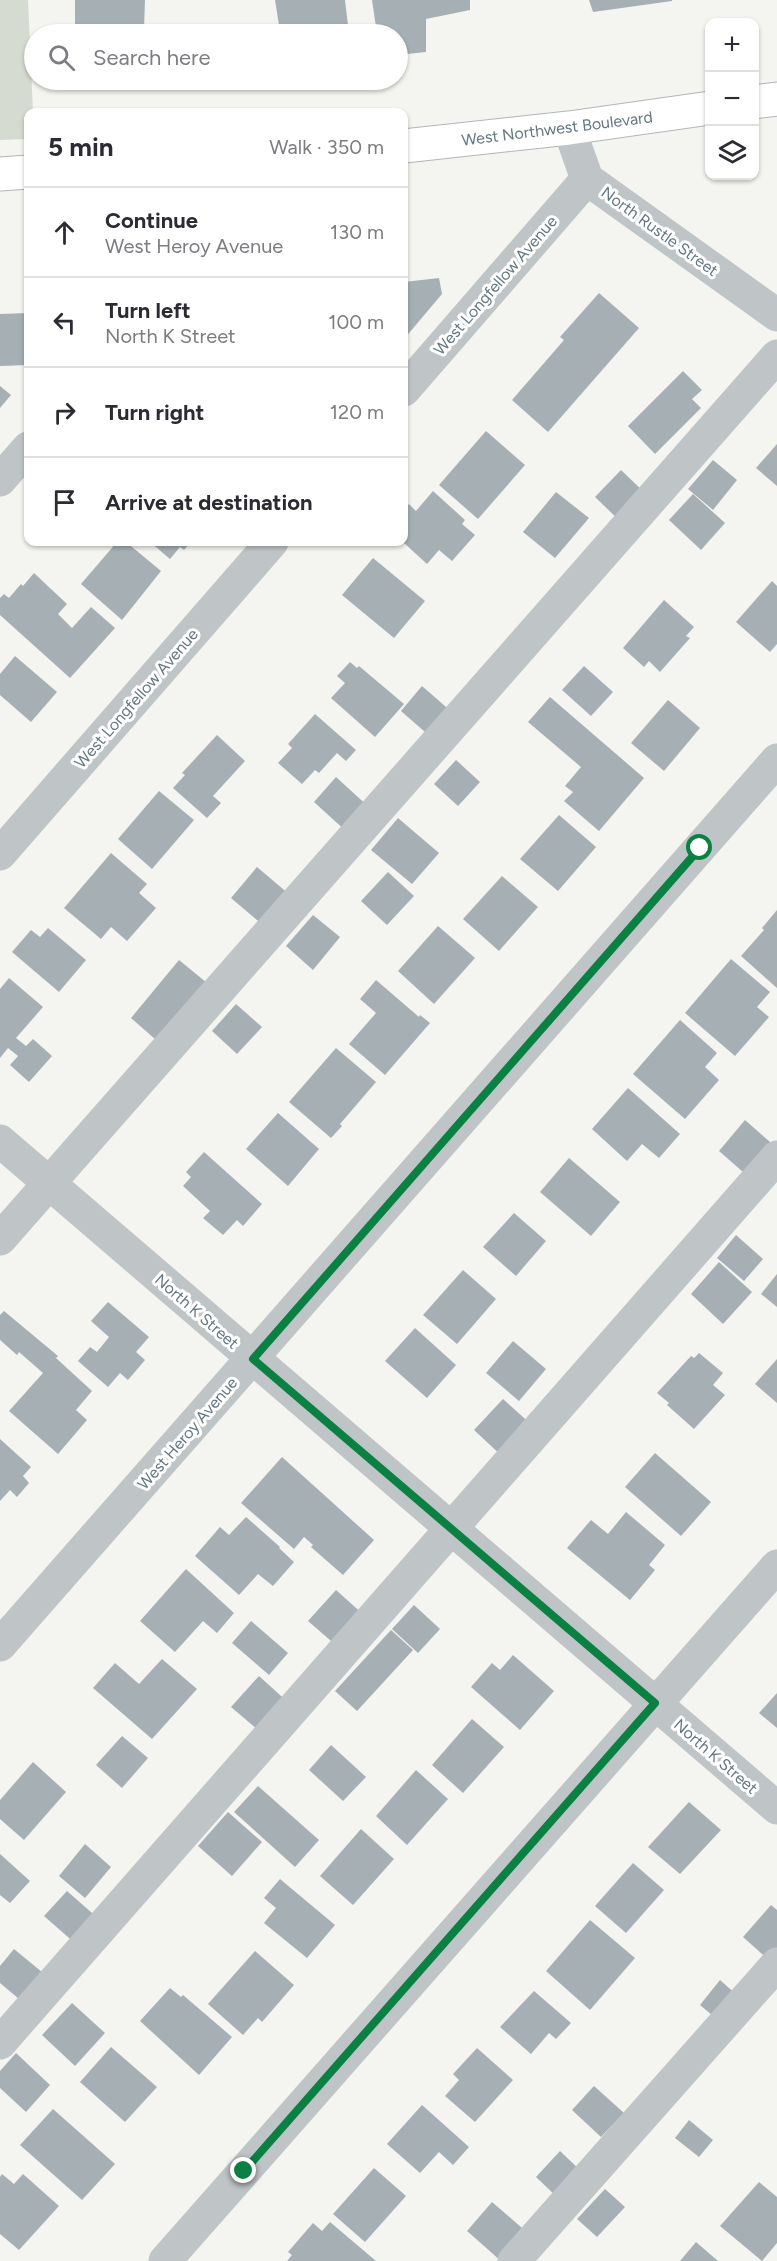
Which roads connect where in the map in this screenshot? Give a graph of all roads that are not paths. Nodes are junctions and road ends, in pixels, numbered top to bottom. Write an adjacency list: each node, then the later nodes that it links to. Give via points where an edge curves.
1 (777, 99): 2 (main road)
2 (759, 101)
3 (705, 109): 4 (main road, West Northwest Boulevard)
4 (569, 128): 5 (main road, West Northwest Boulevard); 8 (street, North Rustle Street)
5 (408, 146)
6 (24, 172): 7 (main road)
7 (0, 174)
8 (587, 179): 9 (street, North Rustle Street); 11 (street, West Longfellow Avenue)
9 (777, 315)
10 (777, 356): 19 (street)
11 (408, 385)
12 (24, 453): 13 (street)
13 (0, 480)
14 (269, 546): 16 (street, West Longfellow Avenue)
15 (777, 760): 21 (street, West Heroy Avenue)
16 (0, 855)
17 (0, 1141): 19 (street, North K Street)
18 (777, 1157): 22 (street)
19 (49, 1184): 20 (street); 21 (street, North K Street)
20 (0, 1239)
21 (253, 1359): 22 (street, North K Street); 24 (street, West Heroy Avenue)
22 (452, 1529): 25 (street, North K Street); 28 (street)
23 (777, 1566): 25 (street)
24 (0, 1645)
25 (655, 1703): 26 (street, North K Street); 29 (street)
26 (777, 1808)
27 (777, 1964): 30 (street)
28 (0, 2043)
29 (165, 2261)
30 (514, 2261)

